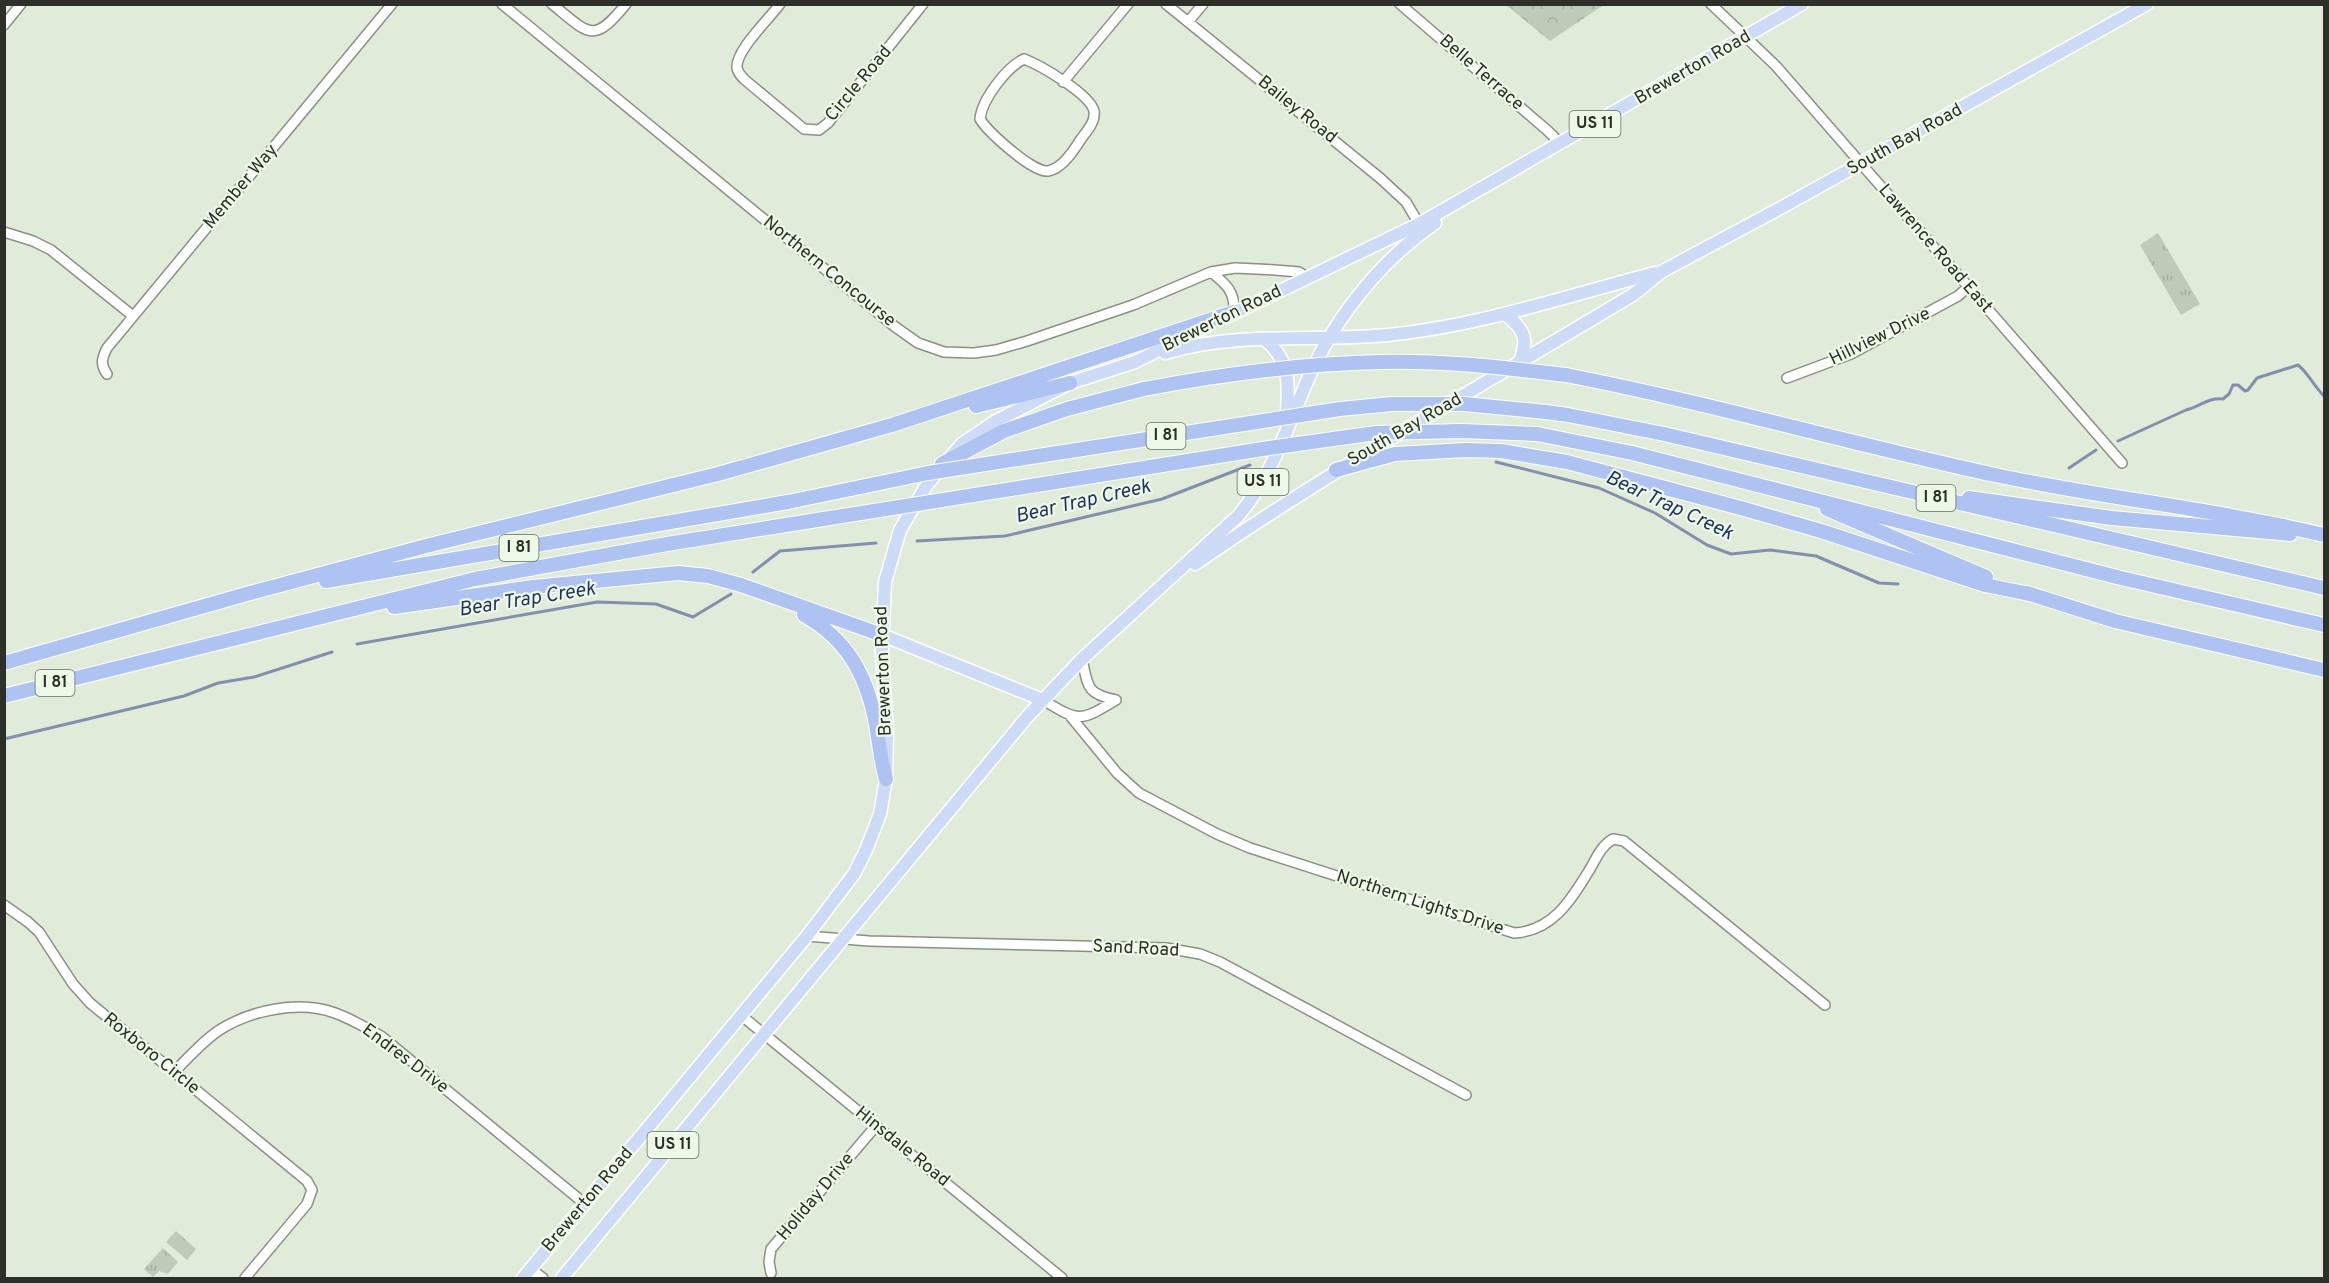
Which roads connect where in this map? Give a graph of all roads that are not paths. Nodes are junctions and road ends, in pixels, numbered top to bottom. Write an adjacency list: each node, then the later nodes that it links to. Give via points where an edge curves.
1 (21, 4): 16 (street)
2 (392, 4): 31 (street, Member Way)
3 (502, 4): 25 (street, Northern Concourse, via 918,343 944,352 996,350 1133,305)
4 (552, 4): 5 (street, via 590,31 599,31)
5 (626, 4)
6 (780, 4): 7 (street, Circle Road, via 742,51 736,66 738,73 804,129 819,130)
7 (923, 4)
8 (1128, 4): 18 (street)
9 (1167, 4): 15 (street, Bailey Road)
10 (1203, 4): 15 (street)
11 (1400, 4): 19 (street, Belle Terrace)
12 (1711, 4): 17 (street, Lawrence Road East)
13 (1802, 4): 17 (main road, Brewerton Road / US 11)
14 (2147, 4): 20 (main road, South Bay Road)
15 (1188, 22): 22 (street, Bailey Road, via 1380,178 1406,202)
16 (4, 25)
17 (1746, 37): 19 (main road, Brewerton Road / US 11); 20 (street, Lawrence Road East)
18 (1064, 82): 18 (street, via 1091,104 1094,117 1057,168 1046,171 1033,167 980,119 981,110 997,85 1024,59)
19 (1561, 144): 21 (main road, Brewerton Road / US 11)
20 (1861, 164): 26 (main road, South Bay Road); 28 (street, Lawrence Road East)
21 (1490, 185): 22 (main road, Brewerton Road / US 11); 24 (main road, Brewerton Road / US 11)
22 (1419, 224): 24 (main road); 27 (main road, Brewerton Road / US 11)
23 (4, 232): 31 (street, via 51,250)
24 (1410, 240): 32 (main road, Brewerton Road / US 11, via 1370,282)
25 (1211, 272): 27 (street, Northern Concourse, via 1236,268 1275,270 1299,272); 29 (street, via 1233,294)
26 (1661, 272): 30 (main road, South Bay Road); 35 (main road, South Bay Road, via 1634,294)
27 (1308, 278): 29 (main road, Brewerton Road / US 11)
28 (1968, 288): 37 (street, Hillview Drive, via 1882,339); 41 (street, Lawrence Road East)
29 (1234, 312): 34 (main road, Brewerton Road / US 11); 39 (highway)
30 (1505, 314): 32 (main road, South Bay Road, via 1388,335); 35 (main road, via 1520,327 1525,339)
31 (133, 316): 36 (street, Member Way, via 102,358)
32 (1329, 338): 33 (main road, South Bay Road); 40 (main road, Brewerton Road / US 11)
33 (1265, 340): 34 (main road, South Bay Road, via 1179,349); 40 (main road, via 1274,346 1284,363 1289,381)
34 (1136, 362): 38 (main road, Brewerton Road / US 11)
35 (1519, 364): 43 (main road, South Bay Road)
36 (107, 374)
37 (1787, 378)
38 (1070, 383): 39 (highway); 42 (main road, Brewerton Road / US 11, via 996,421 962,444)
39 (892, 425): 49 (highway, via 718,474)
40 (1286, 432): 50 (main road, Brewerton Road / US 11, via 1256,495)
41 (2122, 463)
42 (942, 464): 46 (highway, bridge, via 1004,431 1144,389 1218,375 1380,362 1450,363 1566,375 1662,394 1992,474); 55 (main road, Brewerton Road / US 11, via 900,530 885,582)
43 (1336, 470): 50 (main road, South Bay Road); 52 (highway, via 1395,454 1465,450 1501,451 1567,462 1821,531 1985,585)
44 (1884, 486): 47 (highway, via 2112,518); 48 (highway, I 81); 49 (highway, I 81, bridge, via 1568,415 1464,404 1392,404 1340,408 928,473 788,502)
45 (1787, 492): 52 (highway); 53 (highway, I 81, bridge, via 1537,434 1376,433 666,544 475,579); 54 (highway, I 81, via 2121,578)
46 (2325, 535)
47 (2325, 541)
48 (2325, 588)
49 (250, 593): 58 (highway, I 81)
50 (1152, 594): 56 (main road, Brewerton Road / US 11)
51 (771, 595): 53 (highway, via 708,576 678,573 533,587); 55 (highway); 64 (highway, via 825,627 844,646 866,687)
52 (2034, 596): 57 (highway, via 2115,621)
53 (321, 617): 61 (highway, I 81)
54 (2325, 625)
55 (882, 635): 62 (main road); 64 (main road, Brewerton Road / US 11)
56 (1082, 659): 62 (main road, Brewerton Road / US 11); 63 (street, via 1090,689 1099,696 1116,699 1096,712)
57 (2279, 659): 59 (highway); 60 (highway)
58 (4, 663)
59 (2325, 670)
60 (2325, 675)
61 (4, 696)
62 (1044, 700): 63 (street, Northern Lights Drive); 67 (main road, Brewerton Road / US 11)
63 (1071, 717): 68 (street, Northern Lights Drive, via 1139,793 1217,834 1514,933 1548,923 1577,889 1602,848 1613,839 1624,841)
64 (886, 779): 66 (main road, Brewerton Road / US 11, via 880,814 866,850 845,888)
65 (4, 904): 71 (street, Roxboro Circle, via 39,932 90,1003)
66 (807, 936): 67 (street, Sand Road); 69 (main road, Brewerton Road / US 11)
67 (844, 939): 70 (main road, Brewerton Road / US 11); 72 (street, Sand Road, via 1166,948 1200,954)
68 (1826, 1005)
69 (742, 1016): 70 (street, Hinsdale Road); 74 (main road, Brewerton Road / US 11)
70 (764, 1035): 73 (street, Hinsdale Road); 79 (main road, Brewerton Road / US 11)
71 (174, 1072): 74 (street, Endres Drive, via 218,1031 238,1021 267,1011 294,1008 334,1012 381,1036); 77 (street, Roxboro Circle, via 307,1181 312,1190 307,1204)
72 (1466, 1095)
73 (875, 1127): 75 (street, Holiday Drive, via 771,1249); 80 (street, Hinsdale Road)
74 (585, 1204): 76 (main road, Brewerton Road / US 11)
75 (771, 1273)
76 (527, 1274): 78 (street)
77 (245, 1278)
78 (543, 1278)
79 (562, 1278)
80 (1062, 1278)

